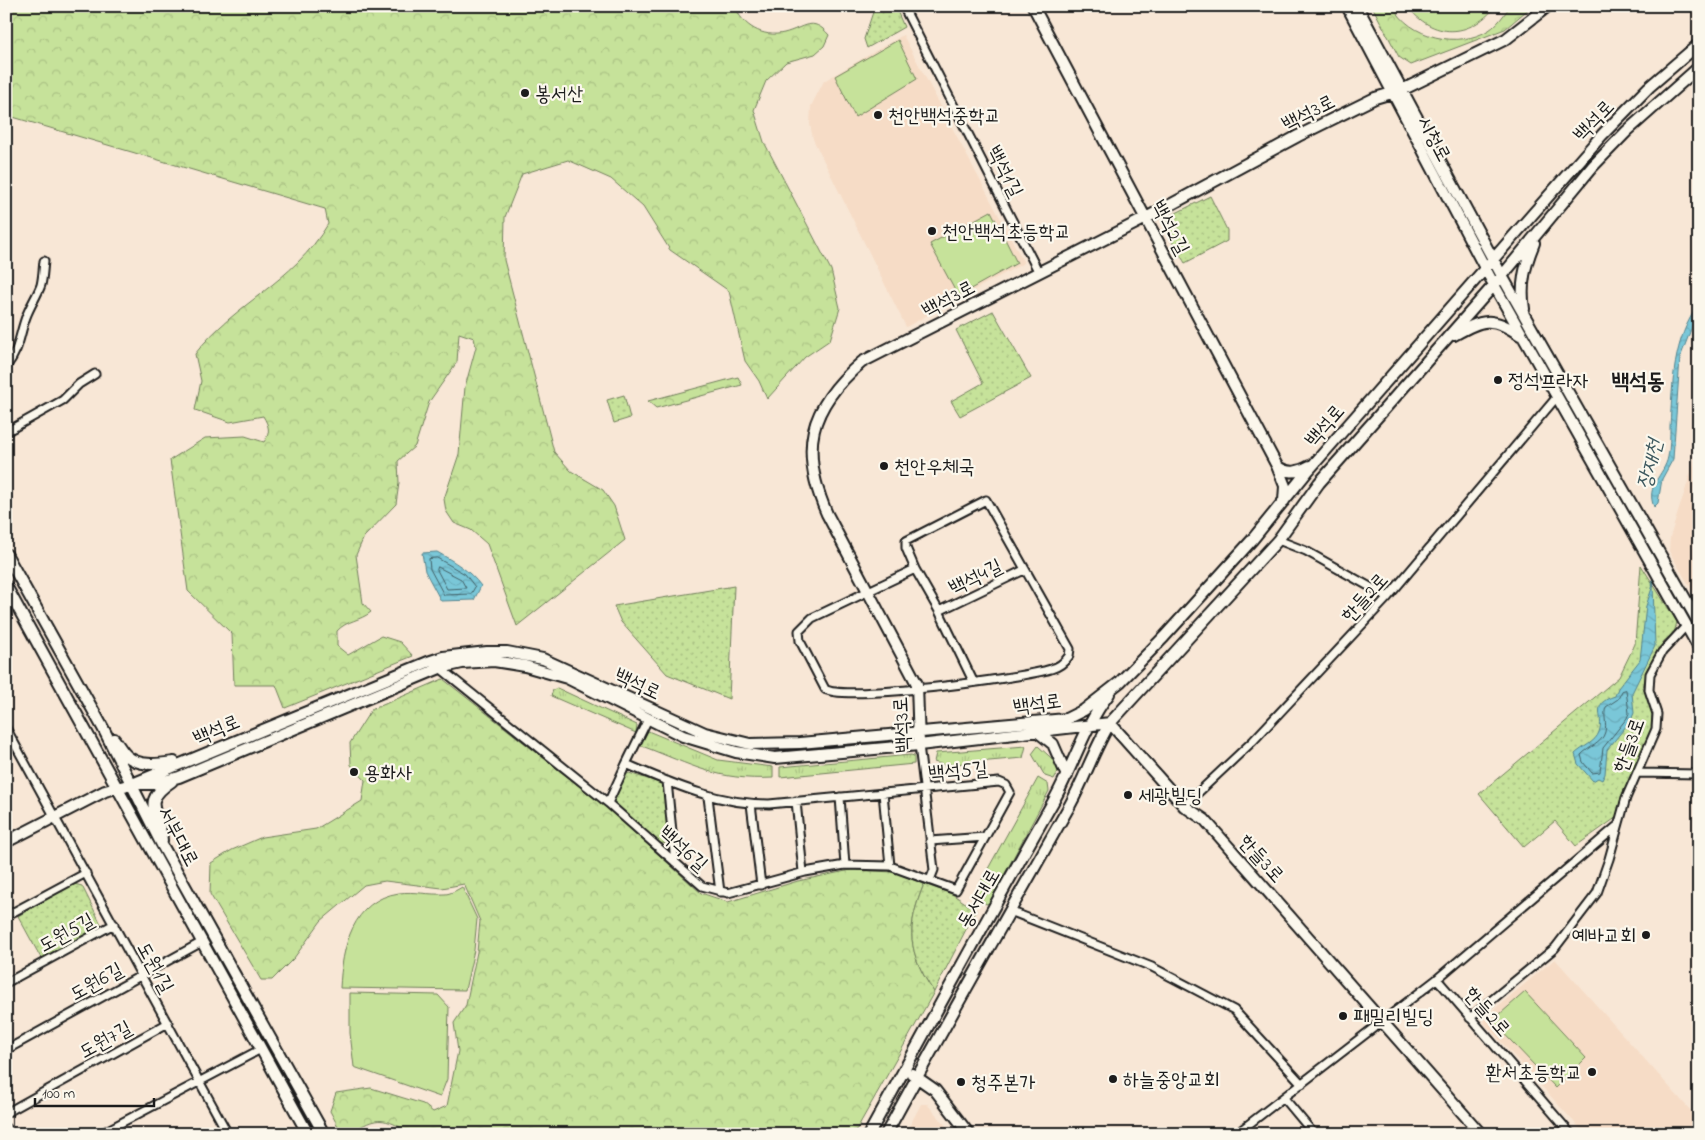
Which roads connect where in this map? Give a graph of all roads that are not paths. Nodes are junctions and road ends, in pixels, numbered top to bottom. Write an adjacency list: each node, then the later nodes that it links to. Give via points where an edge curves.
1 (902, 6): 14 (street, 백석1길)
2 (1033, 6): 9 (main road, 백석2길)
3 (1347, 6): 8 (main road, 시청로)
4 (1357, 6): 8 (main road, 시청로)
5 (1548, 6): 8 (main road, 백석3로, via 1506,40)
6 (1699, 44): 11 (main road, 백석로, via 1649,87 1602,135)
7 (1699, 67): 10 (main road, 백석로, via 1593,166)
8 (1396, 91): 9 (main road, 백석3로, via 1298,136); 11 (main road, 시청로); 13 (main road, 시청로)
9 (1146, 218): 14 (main road, 백석3로); 25 (main road, 백석2길)
10 (1537, 234): 15 (main road, 백석로); 17 (main road, via 1526,262 1521,290)
11 (1493, 258): 13 (main road, 백석로); 15 (main road, 시청로)
12 (44, 261): 20 (street, via 41,286 23,324 21,341)
13 (1484, 268): 16 (main road, 시청로); 24 (main road, 백석로)
14 (1038, 271): 32 (main road, 백석3로, via 862,362 838,383 824,405 811,448 812,471 827,514)
15 (1502, 276): 16 (main road, 백석로); 17 (main road)
16 (1494, 285): 18 (main road); 19 (main road, 백석로)
17 (1525, 317): 35 (main road)
18 (1522, 336): 19 (main road, via 1492,320 1477,322); 22 (main road)
19 (1446, 339): 27 (main road, 백석로, via 1319,483)
20 (6, 367)
21 (95, 374): 23 (street, via 63,400)
22 (1556, 398): 33 (street, 한들2로); 36 (main road)
23 (6, 432)
24 (1315, 462): 25 (main road, via 1294,472); 26 (main road, 백석로)
25 (1277, 466): 26 (main road, 백석2길, via 1285,486)
26 (1284, 502): 40 (main road, 백석로)
27 (1278, 540): 33 (street, via 1306,551); 45 (main road, 백석로)
28 (6, 554): 47 (main road, 서부대로)
29 (916, 569): 30 (street, via 906,541 986,500); 32 (street); 34 (street)
30 (1024, 570): 34 (street, 백석4길); 39 (street, via 1070,649 1070,656 1063,664 1045,671)
31 (6, 586): 60 (main road, 서부대로)
32 (868, 591): 41 (main road, 백석3로); 41 (street, via 812,618 799,631 800,642 829,692)
33 (1388, 597): 68 (street, 한들2로, via 1253,741)
34 (939, 611): 39 (street)
35 (1699, 624)
36 (1686, 626): 37 (main road); 54 (street, 한들3로, via 1662,652 1650,674 1649,690 1657,714 1656,729)
37 (1699, 648)
38 (440, 668): 42 (main road, 백석로, via 494,660 524,666 567,678); 57 (main road, 백석로); 66 (street, 백석6길)
39 (973, 681): 41 (street)
40 (1120, 682): 43 (main road, 백석로, via 1084,710); 44 (main road, 동서대로)
41 (917, 689): 48 (main road, 백석3로)
42 (648, 719): 51 (main road, 백석로, via 683,736 736,752 775,758); 53 (street)
43 (1066, 719): 44 (main road); 48 (main road, 백석로)
44 (1092, 721): 45 (main road, 백석로); 49 (main road, 백석로); 56 (main road, 동서대로)
45 (1110, 723): 68 (main road, 한들3로); 84 (main road, 동서대로, via 1099,740 1076,794)
46 (6, 728): 50 (street, 도원1길)
47 (103, 728): 52 (main road, via 126,755 138,762 153,764); 59 (main road, 서부대로)
48 (918, 732): 51 (main road, 백석3로); 52 (main road, 백석로, via 770,745 734,742 705,733 543,659 487,652 428,662)
49 (1038, 732): 51 (main road, 백석로); 56 (main road, via 1053,744)
50 (10, 742): 69 (street, 도원1길)
51 (919, 745): 61 (street, 백석3로)
52 (188, 760): 59 (main road, 백석로)
53 (626, 764): 58 (street, 백석5길); 66 (street)
54 (1638, 773): 55 (street); 70 (street, 한들3로)
55 (1699, 774)
56 (1067, 776): 96 (main road, 동서대로)
57 (179, 777): 59 (main road, 백석로, via 152,784); 74 (main road, via 154,797 154,811 162,826)
58 (667, 781): 63 (street, 백석5길); 75 (street)
59 (132, 784): 60 (main road, 백석로); 74 (main road, 서부대로)
60 (117, 788): 69 (main road, 백석로); 87 (main road, 서부대로)
61 (924, 789): 62 (street, 백석5길); 71 (street, 백석5길, via 999,782 1006,785 1010,792); 72 (street, 백석3로)
62 (883, 793): 64 (street, 백석5길); 77 (street)
63 (708, 797): 67 (street, 백석5길); 83 (street)
64 (840, 797): 65 (street, 백석5길); 76 (street)
65 (796, 801): 67 (street, 백석5길); 78 (street)
66 (608, 803): 75 (street, 백석6길)
67 (751, 804): 81 (street)
68 (1184, 806): 92 (main road, 한들3로, via 1205,820)
69 (55, 816): 73 (main road, 백석로); 79 (street, 도원1길)
70 (1616, 828): 89 (street, 한들3로); 91 (street, 한들3로, via 1597,893 1555,948)
71 (985, 838): 72 (street); 82 (street, 백석5길)
72 (930, 841): 80 (street, 백석3로, via 934,870)
73 (6, 842)
74 (162, 845): 107 (main road, 서부대로)
75 (675, 862): 83 (street, 백석6길, via 702,886)
76 (845, 865): 77 (street, 백석6길); 78 (street, 백석6길)
77 (890, 866): 80 (street, 백석6길)
78 (803, 872): 81 (street, 백석6길)
79 (86, 873): 85 (street); 86 (street, 도원1길)
80 (930, 880): 82 (street, 백석6길)
81 (761, 885): 83 (street, 백석6길)
82 (956, 890)
83 (720, 892)
84 (1010, 911): 97 (main road, 동서대로); 99 (street, via 1152,967 1234,1010)
85 (6, 916)
86 (114, 924): 88 (street, 도원1길); 90 (street, 도원5길)
87 (202, 942): 88 (street, 도원6길); 94 (main road, 서부대로)
88 (142, 975): 93 (street, 도원1길); 95 (street, 도원6길)
89 (1437, 979): 91 (street, 한들2로); 92 (street, 한들3로)
90 (6, 982)
91 (1470, 1018): 114 (street, 한들2로)
92 (1384, 1021): 99 (street, 한들3로); 113 (main road, 한들3로)
93 (168, 1023): 98 (street, 도원1길); 101 (street, 도원7길)
94 (261, 1049): 98 (street); 106 (main road, 서부대로)
95 (6, 1050)
96 (905, 1069): 97 (main road); 108 (main road, 동서대로)
97 (917, 1077): 109 (main road, 동서대로); 110 (main road, via 935,1090)
98 (199, 1080): 103 (street, 도원1길); 105 (street)
99 (1302, 1084): 100 (street, 한들3로)
100 (1284, 1098): 111 (street, 한들3로); 112 (street)
101 (6, 1113)
102 (6, 1128): 104 (street)
103 (228, 1133)
104 (9, 1134)
105 (100, 1134)
106 (308, 1134)
107 (324, 1134)
108 (869, 1134)
109 (886, 1134)
110 (969, 1134)
111 (1236, 1134)
112 (1314, 1134)
113 (1481, 1134)
114 (1572, 1134)

